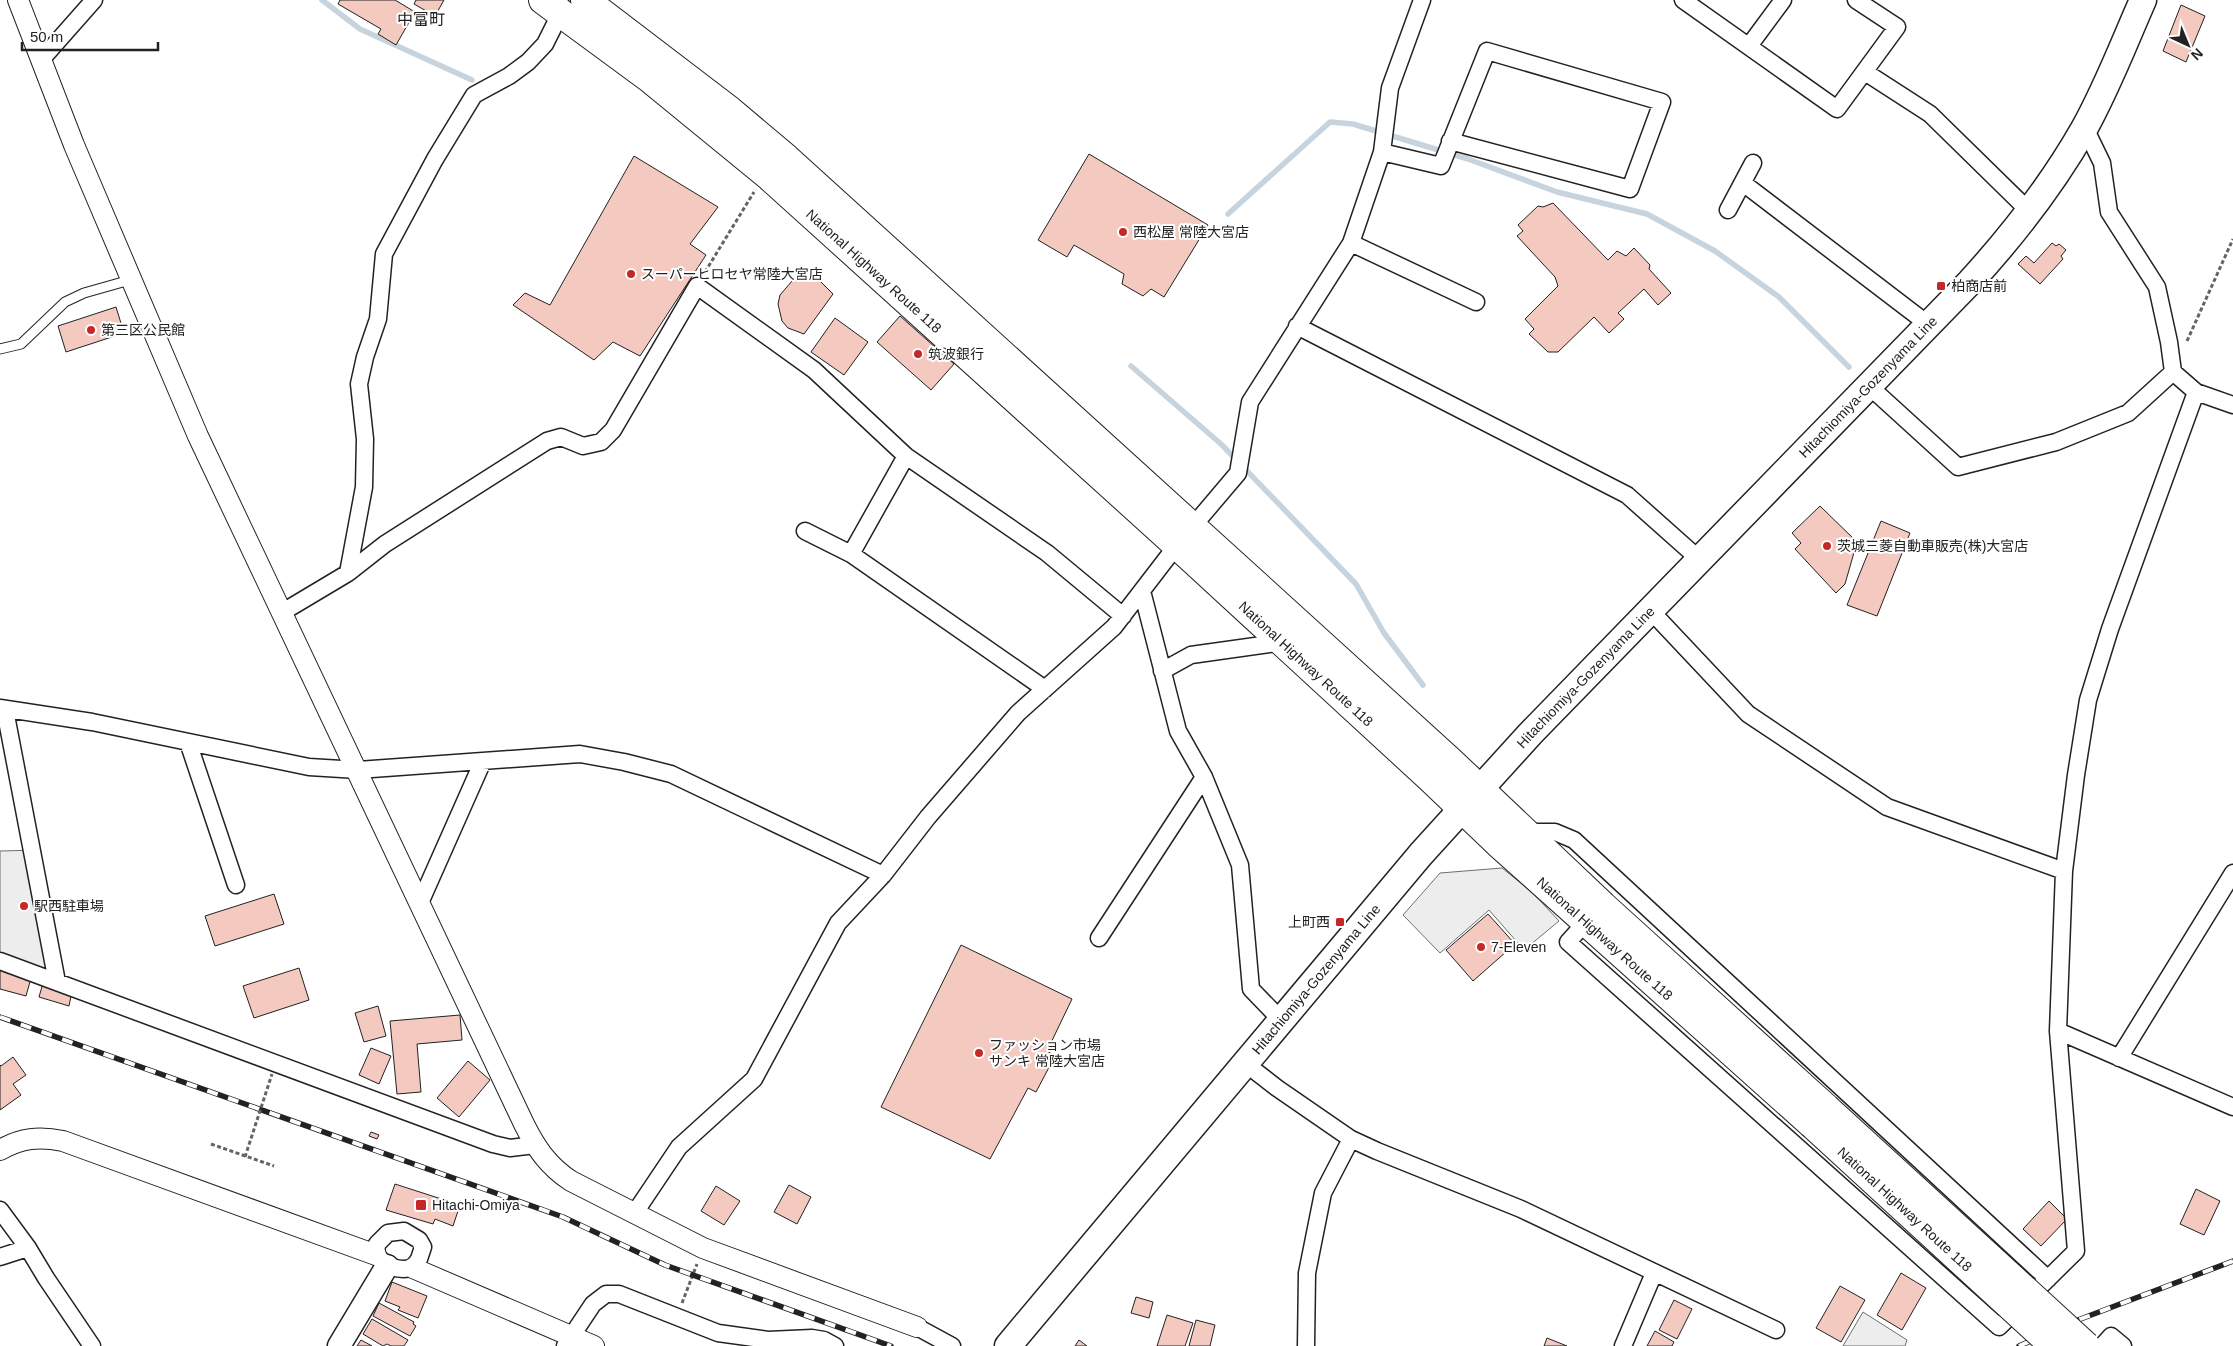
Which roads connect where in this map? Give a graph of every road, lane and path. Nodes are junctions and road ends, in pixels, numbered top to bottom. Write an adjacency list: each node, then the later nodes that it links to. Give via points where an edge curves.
1 (18, 0): 11 (street)
2 (94, 0): 11 (street)
3 (584, 0): 35 (highway, National Highway Route 118, via 722,104 778,152)
4 (1422, 0): 15 (street, via 1390,88)
5 (1683, 0): 10 (street)
6 (1783, 0): 10 (street)
7 (1856, 0): 12 (street, via 1897,27)
8 (2143, 0): 13 (main road, Hitachiomiya-Gozenyama Line)
9 (555, 4): 35 (highway, National Highway Route 118, via 770,177); 38 (street, via 544,44 528,62 474,95 384,254 378,319 359,384 364,487)
10 (1749, 46): 12 (street, via 1837,109)
11 (41, 60): 23 (street)
12 (1865, 72): 20 (street, via 1930,114)
13 (2084, 128): 20 (main road, Hitachiomiya-Gozenyama Line); 29 (street, via 2102,163 2109,212 2157,287)
14 (1450, 141): 14 (street, via 1487,51 1662,102 1630,189); 15 (street, via 1441,166)
15 (1382, 152): 22 (street)
16 (1753, 163): 17 (street)
17 (1742, 183): 19 (street); 26 (street)
18 (754, 192): 24 (path)
19 (1728, 210)
20 (2030, 212): 26 (main road, Hitachiomiya-Gozenyama Line)
21 (2233, 240): 29 (path)
22 (1350, 243): 25 (street); 27 (street)
23 (130, 280): 28 (lane, via 65,302 21,344); 41 (street)
24 (697, 286): 33 (street, via 814,370); 38 (street, via 613,430 601,442 583,446 561,437 546,441 385,544)
25 (1476, 302)
26 (1929, 325): 30 (main road, Hitachiomiya-Gozenyama Line)
27 (1297, 326): 35 (street, via 1250,402 1238,473); 37 (street, via 1627,496)
28 (0, 349)
29 (2173, 372): 30 (street, via 2128,414 2056,442 1958,467); 31 (street)
30 (1869, 386): 37 (main road, Hitachiomiya-Gozenyama Line)
31 (2196, 392): 32 (street); 54 (street, via 2110,629 2088,700)
32 (2233, 405)
33 (906, 456): 36 (street); 42 (street, via 1047,552)
34 (805, 531): 36 (street)
35 (1184, 536): 39 (street); 43 (highway, National Highway Route 118); 51 (highway, National Highway Route 118)
36 (851, 554): 45 (street)
37 (1700, 560): 40 (main road, Hitachiomiya-Gozenyama Line)
38 (348, 573): 41 (street)
39 (1142, 591): 42 (street); 44 (street)
40 (1651, 611): 51 (main road, Hitachiomiya-Gozenyama Line); 54 (street, via 1748,714 1887,806)
41 (281, 613): 49 (street)
42 (1123, 616): 45 (street)
43 (1283, 642): 44 (street, via 1191,655); 52 (highway, National Highway Route 118)
44 (1162, 672): 50 (street, via 1178,731)
45 (1045, 689): 56 (street, via 1018,713)
46 (3, 709): 47 (street, via 92,722); 62 (street)
47 (188, 742): 49 (street, via 309,767); 57 (street)
48 (484, 761): 49 (street); 56 (street, via 580,754 671,774); 58 (street)
49 (358, 770): 58 (street)
50 (1204, 777): 60 (street); 63 (street, via 1240,865 1251,989)
51 (1480, 788): 52 (main road, Hitachiomiya-Gozenyama Line); 53 (highway, National Highway Route 118)
52 (1462, 809): 59 (highway, National Highway Route 118); 63 (main road, Hitachiomiya-Gozenyama Line)
53 (1527, 832): 69 (highway, National Highway Route 118); 84 (street, via 1555,832 1574,840)
54 (2064, 871): 64 (street)
55 (2233, 873): 65 (street)
56 (882, 876): 77 (street, via 838,923 754,1079 679,1147)
57 (236, 884)
58 (420, 903): 72 (street)
59 (1586, 922): 69 (highway, National Highway Route 118); 84 (street, via 1568,942 1999,1327)
60 (1099, 938)
61 (0, 961): 62 (street)
62 (57, 982): 72 (street, via 493,1144 510,1148)
63 (1282, 1021): 66 (main road, Hitachiomiya-Gozenyama Line)
64 (2058, 1032): 65 (street); 84 (street, via 2076,1250)
65 (2119, 1058): 68 (street)
66 (1246, 1064): 70 (street); 94 (main road, Hitachiomiya-Gozenyama Line)
67 (272, 1074): 74 (path, bridge)
68 (2233, 1107)
69 (1819, 1116): 97 (highway, National Highway Route 118, bridge); 98 (highway, National Highway Route 118, bridge)
70 (1351, 1139): 83 (street, via 1520,1209); 95 (street, via 1323,1193 1307,1274)
71 (211, 1144): 74 (path)
72 (535, 1145): 77 (street, via 556,1171)
73 (0, 1150): 81 (street, via 16,1141 32,1138 63,1141)
74 (245, 1157): 75 (path)
75 (274, 1166)
76 (0, 1210): 78 (street)
77 (634, 1214): 79 (street)
78 (28, 1248): 80 (street); 89 (street)
79 (703, 1248): 85 (path); 86 (street)
80 (0, 1257)
81 (381, 1260): 82 (street, via 403,1270); 82 (street, via 377,1244 388,1232 404,1231 419,1240 423,1247); 90 (main road)
82 (413, 1268): 88 (street)
83 (1654, 1273): 87 (street); 96 (street)
84 (2048, 1278)
85 (677, 1317): 88 (street, via 619,1294 606,1294 593,1304); 92 (street, via 718,1333 768,1340 812,1338)
86 (917, 1327): 93 (street)
87 (1776, 1330)
88 (570, 1341): 91 (street)
89 (86, 1344)
90 (339, 1346)
91 (594, 1346)
92 (835, 1346)
93 (952, 1346)
94 (1008, 1346)
95 (1306, 1346)
96 (1623, 1346)
97 (2054, 1346)
98 (2086, 1346)
99 (2102, 1346): 100 (street, via 2111,1336)
100 (2122, 1346)

